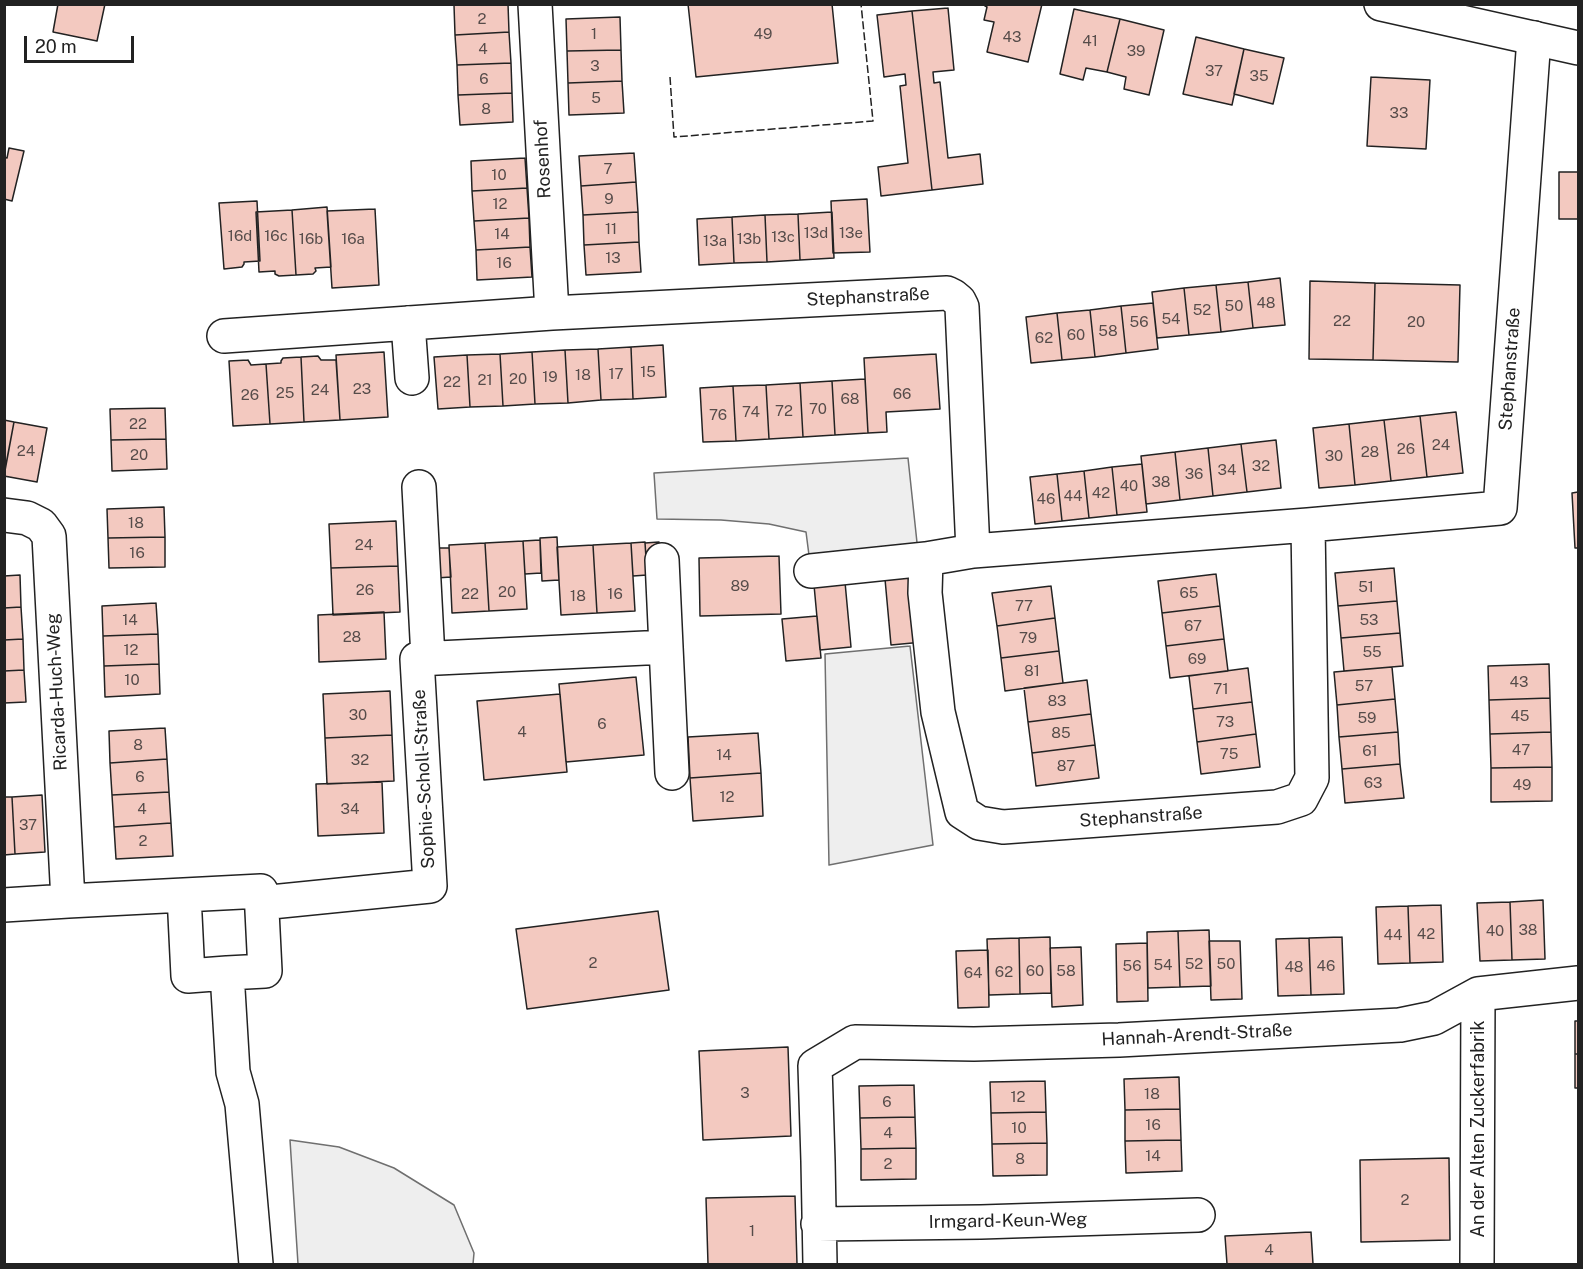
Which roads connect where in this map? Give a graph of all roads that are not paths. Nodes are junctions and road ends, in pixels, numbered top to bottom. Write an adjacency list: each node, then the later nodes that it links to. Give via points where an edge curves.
1 (535, 4): 5 (street, Rosenhof)
2 (1381, 4): 3 (street)
3 (1534, 38): 4 (street); 11 (street, Stephanstraße, via 1500,508)
4 (1578, 48)
5 (552, 313): 6 (street); 12 (street, Stephanstraße, via 947,293 953,296 962,307)
6 (408, 323): 7 (street); 8 (street)
7 (224, 336)
8 (412, 378)
9 (419, 487): 17 (street, Sophie-Scholl-Straße)
10 (4, 515): 20 (street, Ricarda-Huch-Weg, via 27,518 41,525 49,536)
11 (1308, 525): 12 (street, Stephanstraße); 14 (street, Stephanstraße, via 1312,778 1301,799 1277,807 1003,827 979,823 962,812 938,712 926,602)
12 (973, 551): 14 (street, Stephanstraße)
13 (662, 560): 16 (street)
14 (926, 560): 15 (street, Stephanstraße)
15 (811, 572)
16 (666, 647): 17 (street); 18 (street)
17 (428, 658): 21 (street, Sophie-Scholl-Straße, via 417,659 430,886)
18 (672, 773)
19 (184, 895): 20 (street); 21 (street, via 261,891); 23 (street, via 188,976)
20 (68, 901): 22 (street)
21 (261, 903): 23 (street, via 265,971)
22 (4, 905)
23 (227, 973): 28 (street, via 233,1072 242,1104)
24 (1578, 982): 25 (street, Hannah-Arendt-Straße)
25 (1478, 994): 27 (street, Hannah-Arendt-Straße, via 1434,1018 1400,1025 1119,1040 855,1042 815,1066); 30 (street, An der Alten Zuckerfabrik)
26 (1198, 1215): 27 (street, Irmgard-Keun-Weg)
27 (818, 1224): 29 (street)
28 (256, 1264)
29 (820, 1264)
30 (1478, 1264)

